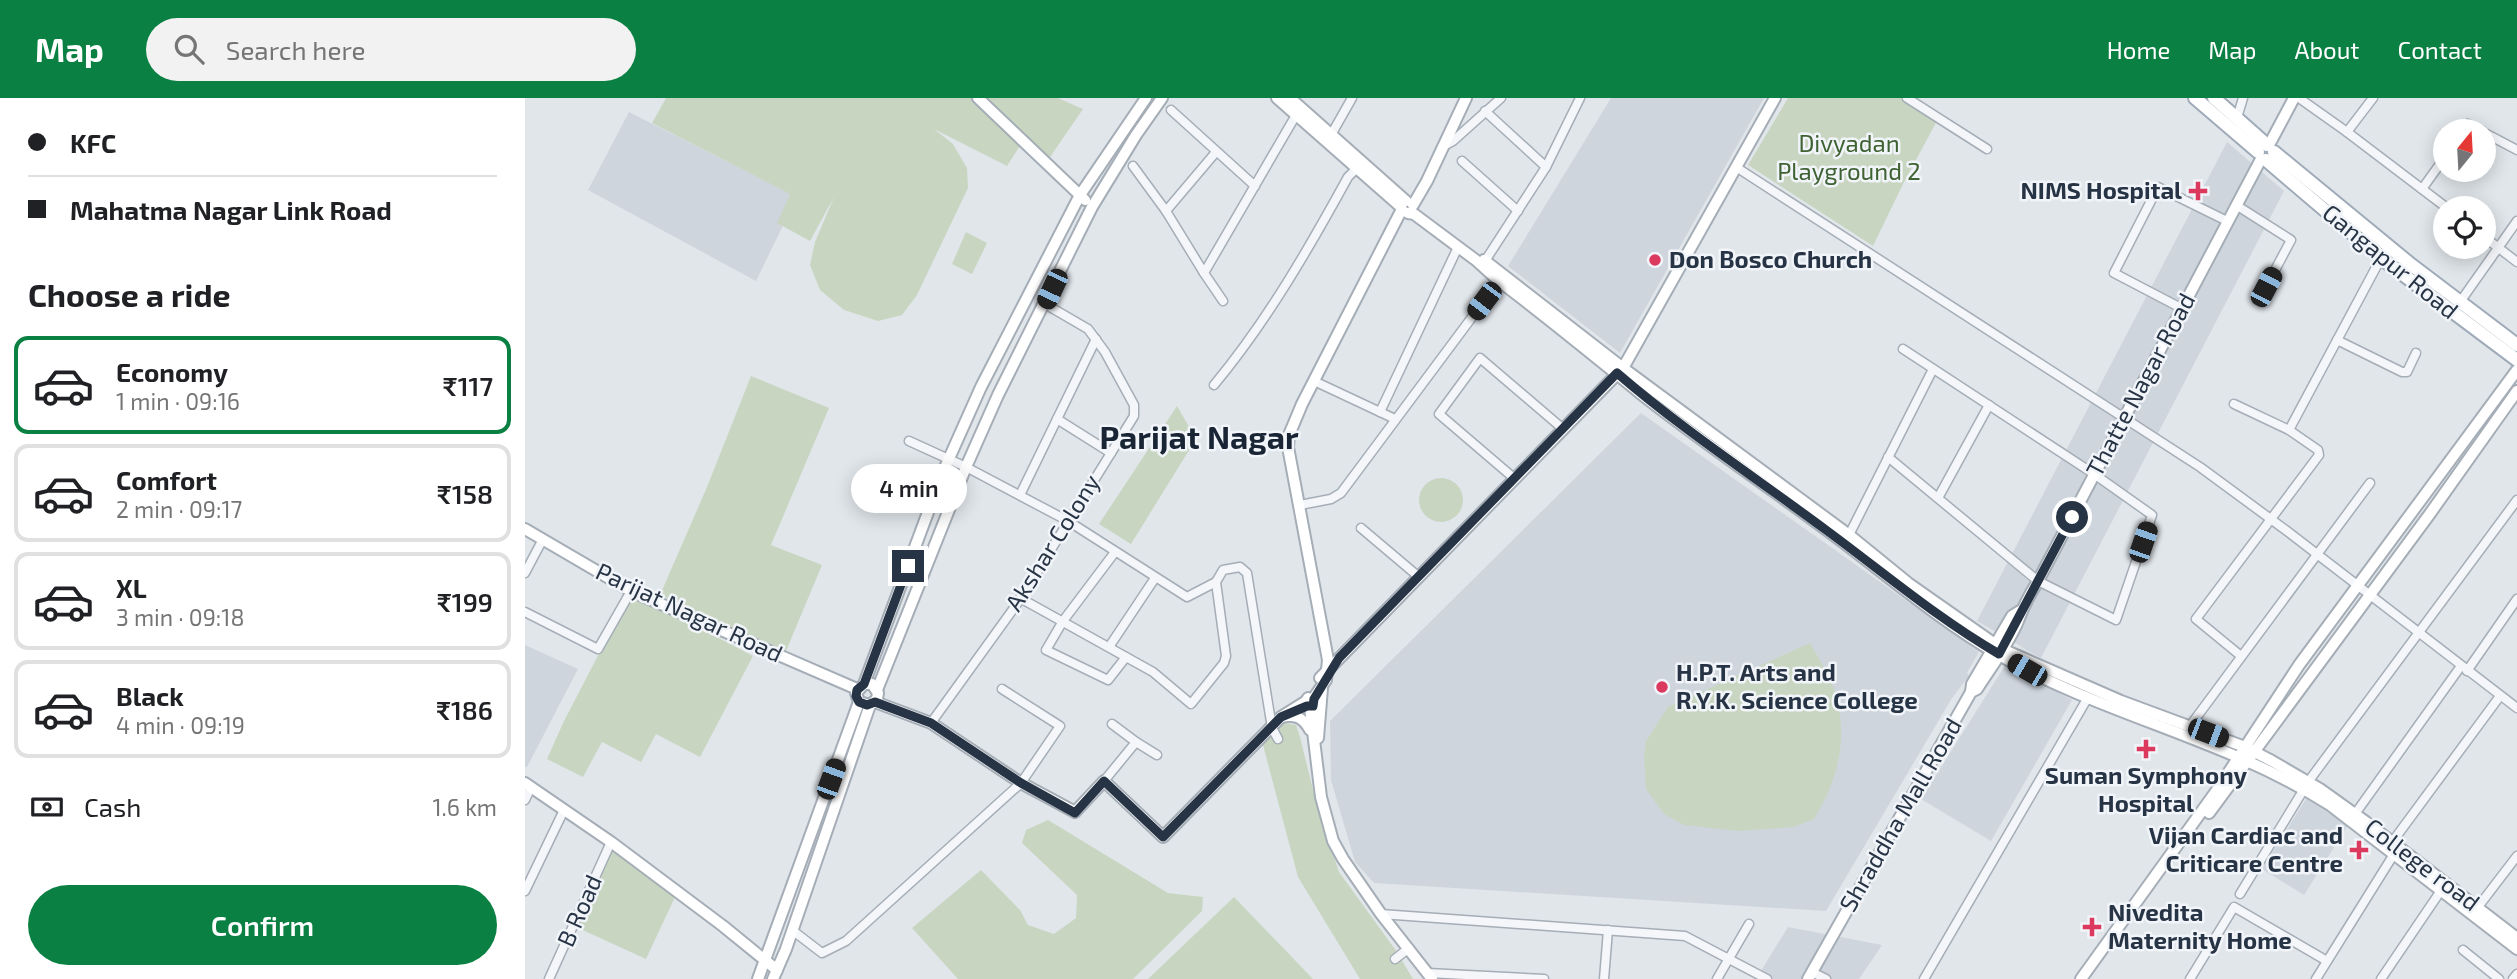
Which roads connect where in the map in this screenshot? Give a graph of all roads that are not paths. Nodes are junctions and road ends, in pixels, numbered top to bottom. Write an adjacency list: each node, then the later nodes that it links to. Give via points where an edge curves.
1 (978, 98): 38 (street)
2 (1146, 98): 38 (street)
3 (1162, 98): 41 (street)
4 (1277, 98): 20 (street)
5 (1290, 98): 23 (street, College road)
6 (1352, 98): 23 (street)
7 (1466, 98): 25 (street)
8 (1501, 98): 19 (street)
9 (1580, 98): 32 (street)
10 (1775, 98): 33 (street)
11 (1906, 98): 26 (street)
12 (2195, 98): 29 (main road, Gangapur Road)
13 (2214, 98): 21 (main road, Gangapur Road)
14 (2243, 98): 21 (street)
15 (2294, 98): 29 (street, Thatte Nagar Road)
16 (2299, 98): 22 (street)
17 (2373, 98): 22 (street)
18 (1171, 110): 28 (street)
19 (1485, 111): 25 (street); 32 (street)
20 (1296, 115): 34 (street); 36 (street)
21 (2237, 118): 29 (main road, Gangapur Road)
22 (2347, 132): 37 (street)
23 (1331, 135): 42 (street, College road)
24 (2496, 139): 27 (street)
25 (1441, 148): 42 (street, via 1427,181)
26 (1987, 149)
27 (2517, 150)
28 (1216, 152): 36 (street); 43 (street)
29 (2266, 152): 40 (street, Thatte Nagar Road); 49 (main road, Gangapur Road); 56 (main road, Gangapur Road)
30 (1462, 160): 44 (street)
31 (1133, 166): 43 (street)
32 (1546, 167): 44 (street)
33 (1736, 167): 66 (street); 76 (street)
34 (1356, 169): 42 (street); 69 (street, via 1243,350)
35 (2433, 174): 37 (street)
36 (1255, 186): 52 (street)
37 (2422, 189): 39 (street)
38 (1080, 195): 41 (street); 82 (street)
39 (2433, 197)
40 (2236, 205): 45 (street, Thatte Nagar Road); 54 (street, via 2291,240)
41 (1093, 207): 57 (street)
42 (1407, 207): 47 (street); 50 (street, College road); 68 (street)
43 (1166, 211): 52 (street)
44 (1518, 211): 50 (street)
45 (2227, 221): 58 (street, Thatte Nagar Road); 58 (street, via 2158,187 2114,273)
46 (2517, 221): 48 (street)
47 (1458, 247): 53 (street); 73 (street)
48 (2498, 248): 51 (street); 56 (street)
49 (2381, 258): 60 (street); 64 (main road, Gangapur Road)
50 (1485, 261): 66 (street, College road)
51 (2517, 262)
52 (1204, 273): 55 (street)
53 (1499, 281): 66 (street); 75 (street)
54 (2266, 287)
55 (1223, 301)
56 (2460, 302): 61 (main road, Gangapur Road)
57 (1045, 304): 59 (street, Akshar Colony, via 1088,329); 83 (street)
58 (2181, 309): 76 (street, Thatte Nagar Road)
59 (1096, 339): 74 (street); 80 (street, Akshar Colony, via 1134,405 1134,416)
60 (2337, 340): 63 (street, via 2402,372 2407,372); 78 (street)
61 (2517, 345)
62 (1903, 349): 65 (street)
63 (2416, 353)
64 (2517, 360)
65 (1933, 369): 72 (street); 81 (street)
66 (1620, 370): 77 (street); 95 (street, College road); 114 (street, via 1681,424 1926,607)
67 (2517, 370): 104 (street)
68 (1314, 381): 73 (street); 90 (street, via 1289,435)
69 (1214, 384)
70 (2517, 391): 106 (street)
71 (2234, 404): 78 (street)
72 (1989, 405): 84 (street); 88 (street)
73 (1380, 412): 75 (street)
74 (1057, 419): 80 (street); 87 (street)
75 (1395, 419): 90 (street, via 1341,493)
76 (2123, 419): 84 (street, Thatte Nagar Road); 91 (street, via 2200,467)
77 (1562, 428): 85 (street); 85 (street, via 1481,358 1439,414)
78 (2289, 430): 91 (street, via 2318,450 2319,456)
79 (909, 441): 82 (street)
80 (1111, 453): 92 (street, Akshar Colony)
81 (1888, 457): 88 (street); 95 (street)
82 (949, 459): 83 (street); 119 (street)
83 (966, 467): 87 (street); 123 (street)
84 (2094, 474): 102 (street, Thatte Nagar Road); 102 (street, via 2152,515 2116,620)
85 (1515, 480): 100 (street)
86 (2370, 483): 98 (street)
87 (1020, 495): 92 (street)
88 (1938, 498): 102 (street)
89 (2517, 500): 112 (street)
90 (1300, 505): 118 (street, via 1328,660)
91 (2270, 519): 98 (street); 115 (street, via 2196,619)
92 (1068, 521): 97 (street); 107 (street, Akshar Colony)
93 (1361, 528): 100 (street)
94 (525, 529): 96 (street, Parijat Nagar Road)
95 (1849, 536): 114 (street, College road)
96 (543, 540): 99 (street); 105 (street, Parijat Nagar Road)
97 (1115, 552): 101 (street); 111 (street)
98 (2317, 555): 104 (street); 115 (street)
99 (525, 573)
100 (1419, 577): 118 (street)
101 (1155, 578): 103 (street, via 1187,597); 113 (street)
102 (2038, 581): 109 (street, Thatte Nagar Road)
103 (1216, 582): 116 (street, via 1226,656 1191,704 1153,672); 131 (street, via 1223,570 1240,567 1247,573)
104 (2358, 586): 106 (street); 135 (street, via 2299,665)
105 (631, 591): 110 (street, via 598,649); 119 (street, Parijat Nagar Road)
106 (2368, 595): 112 (street); 135 (street)
107 (1020, 597): 111 (street); 128 (street, Akshar Colony)
108 (2517, 599): 117 (street)
109 (2020, 611): 114 (street, Shraddha Mall Road, via 2012,616)
110 (525, 612)
111 (1063, 621): 113 (street); 116 (street, via 1046,650 1108,680)
112 (2418, 634): 117 (street); 140 (street)
113 (1109, 647): 116 (street)
114 (1997, 649): 122 (street); 125 (street, College road); 166 (street, Shraddha Mall Road)
115 (2241, 656): 130 (street)
116 (1126, 657)
117 (2464, 669): 121 (street); 143 (street)
118 (1324, 678): 124 (street); 132 (street)
119 (861, 687): 123 (street, via 856,696); 123 (street, Parijat Nagar Road, via 872,684)
120 (1002, 689): 138 (street, via 1060,726)
121 (2500, 696): 126 (street); 144 (street)
122 (2087, 699): 125 (street); 175 (street)
123 (870, 700): 128 (street); 154 (street); 162 (street)
124 (1310, 703): 127 (street); 132 (street)
125 (2119, 706): 130 (street, College road); 135 (street)
126 (2517, 708)
127 (1285, 716): 131 (street); 132 (street, via 1304,720)
128 (931, 723): 138 (street)
129 (1112, 724): 134 (street)
130 (2190, 726): 135 (street, College road)
131 (1272, 727): 133 (street); 137 (street, via 1163,837)
132 (1316, 734): 152 (street, via 1321,797 1333,841)
133 (1278, 739)
134 (1136, 742): 136 (street); 137 (street)
135 (2246, 754): 140 (street, College road, via 2273,761); 176 (street); 177 (street)
136 (1157, 755)
137 (1104, 781): 138 (street, via 1075,813)
138 (1021, 783): 154 (street, via 846,941 822,954)
139 (528, 785): 141 (street); 142 (street)
140 (2306, 785): 143 (street, College road); 146 (street, College road); 150 (street)
141 (525, 800)
142 (564, 810): 145 (street); 149 (street)
143 (2354, 814): 144 (street, College road)
144 (2393, 841): 151 (street, College road)
145 (611, 842): 162 (street); 168 (street, B Road)
146 (2394, 854): 148 (street, College road); 163 (street)
147 (2517, 856): 151 (street)
148 (2442, 889): 158 (street, College road); 180 (street)
149 (525, 891)
150 (2240, 894)
151 (2478, 907): 156 (street, College road)
152 (1381, 914): 155 (street); 157 (street)
153 (1749, 924): 161 (street)
154 (792, 930): 164 (street)
155 (1608, 930): 161 (street, via 1685,936); 171 (street)
156 (2517, 938)
157 (1409, 948): 160 (street); 167 (street)
158 (2517, 949)
159 (2463, 950): 181 (street)
160 (1395, 959)
161 (1729, 959): 172 (street); 173 (street)
162 (765, 961): 164 (street); 169 (street)
163 (2327, 961): 178 (street, via 2234,907); 179 (street)
164 (775, 974)
165 (2517, 974): 182 (street)
166 (1810, 975): 174 (street, Shraddha Mall Road)
167 (1430, 976): 170 (street)
168 (549, 979)
169 (758, 979)
170 (1544, 979)
171 (1604, 979)
172 (1717, 979)
173 (1767, 979)
174 (1826, 979)
175 (1924, 979)
176 (2081, 979)
177 (2089, 979)
178 (2190, 979)
179 (2316, 979)
180 (2381, 979)
181 (2499, 979)
182 (2512, 979)

